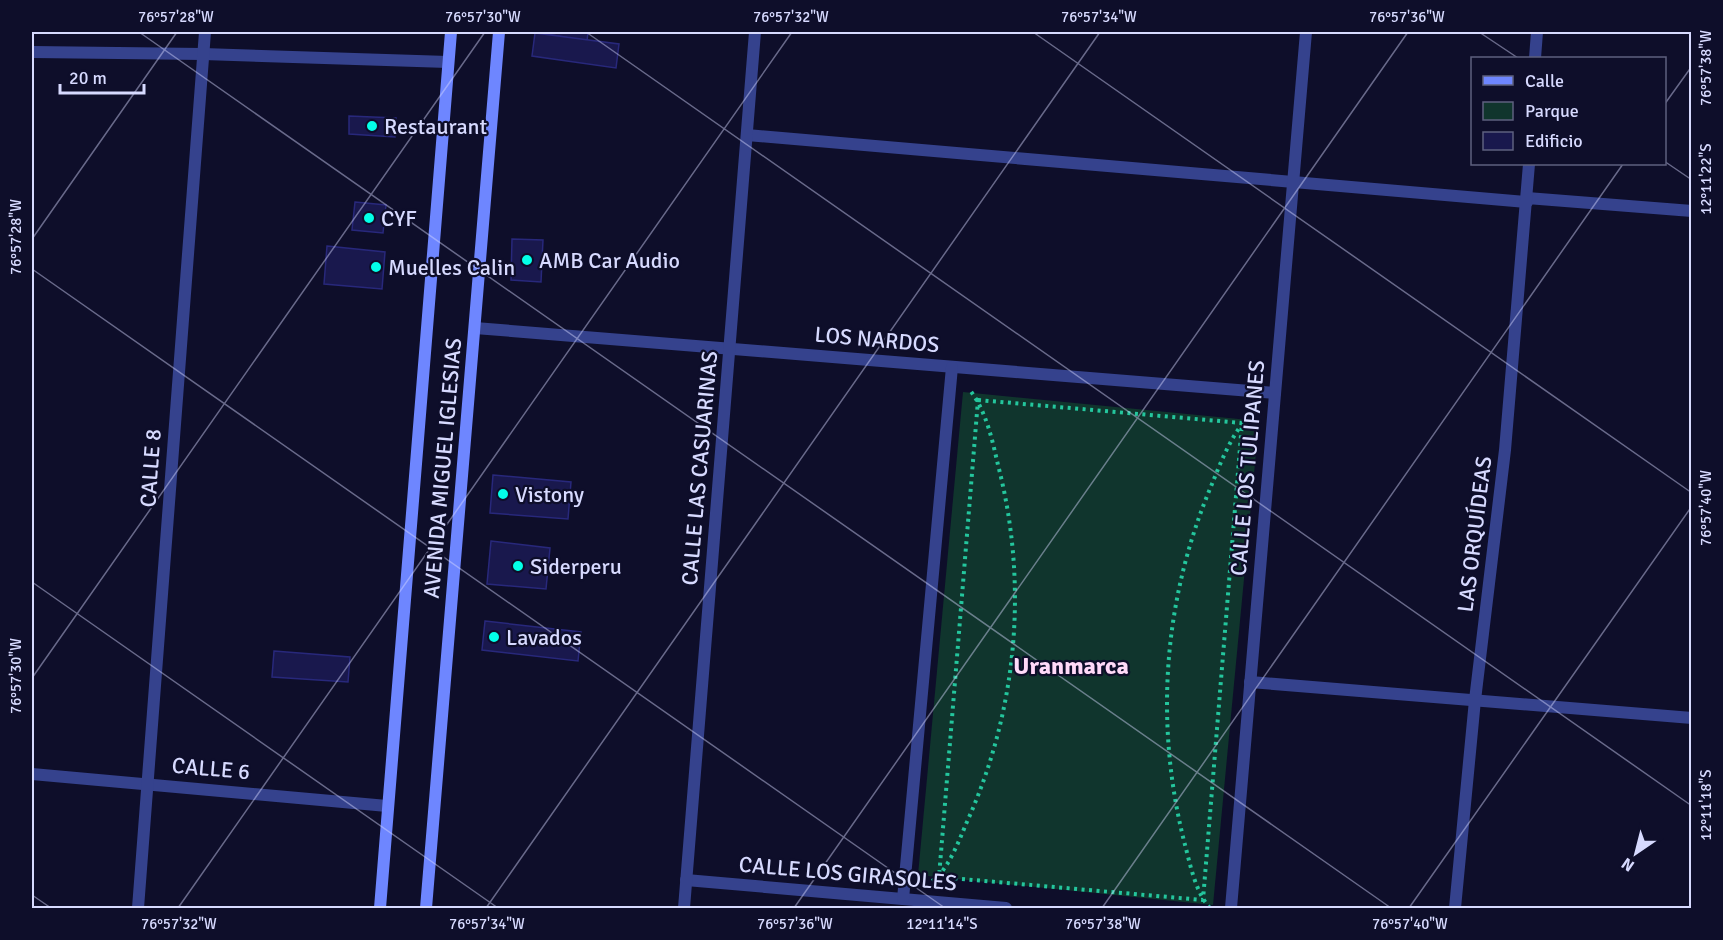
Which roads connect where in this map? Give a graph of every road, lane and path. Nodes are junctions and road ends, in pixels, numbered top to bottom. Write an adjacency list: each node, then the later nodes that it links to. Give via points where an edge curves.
1 (205, 32): 8 (street, CALLE 8)
2 (451, 32): 10 (main road, AVENIDA MIGUEL IGLESIAS)
3 (499, 32): 16 (main road, AVENIDA MIGUEL IGLESIAS)
4 (755, 32): 11 (street, CALLE LAS CASUARINAS)
5 (1306, 32): 13 (street, CALLE LOS TULIPANES)
6 (1537, 32): 9 (street)
7 (32, 52): 8 (street)
8 (203, 54): 10 (street); 26 (street, CALLE 8)
9 (1535, 57)
10 (448, 62): 27 (main road, AVENIDA MIGUEL IGLESIAS)
11 (747, 135): 13 (street); 17 (street, CALLE LAS CASUARINAS)
12 (1529, 165): 14 (street, LAS ORQUÍDEAS)
13 (1293, 182): 14 (street); 19 (street, CALLE LOS TULIPANES)
14 (1527, 200): 15 (street); 23 (street, LAS ORQUÍDEAS, via 1505,450)
15 (1692, 211)
16 (475, 328): 17 (street, LOS NARDOS); 34 (main road, AVENIDA MIGUEL IGLESIAS)
17 (729, 348): 18 (street, LOS NARDOS); 29 (street, CALLE LAS CASUARINAS)
18 (952, 367): 19 (street, LOS NARDOS); 20 (path); 30 (street)
19 (1275, 393): 21 (path); 22 (street, CALLE LOS TULIPANES)
20 (978, 400): 21 (path); 28 (path); 28 (path, via 1010,520 1014,644 1001,725 990,765)
21 (1242, 423): 31 (path); 31 (path, via 1201,509 1186,554 1168,648 1166,701 1171,776 1181,829)
22 (1250, 682): 23 (street); 38 (street, CALLE LOS TULIPANES)
23 (1475, 700): 24 (street); 39 (street, LAS ORQUÍDEAS)
24 (1692, 718)
25 (32, 774): 26 (street, CALLE 6)
26 (148, 783): 27 (street, CALLE 6); 32 (street, CALLE 8)
27 (387, 806): 33 (main road, AVENIDA MIGUEL IGLESIAS)
28 (939, 877): 30 (path); 31 (path)
29 (686, 880): 30 (street, CALLE LOS GIRASOLES); 35 (street, CALLE LAS CASUARINAS)
30 (903, 899): 36 (street, CALLE LOS GIRASOLES)
31 (1203, 900): 37 (path)
32 (138, 909)
33 (380, 909)
34 (426, 909)
35 (684, 909)
36 (1006, 909)
37 (1210, 909)
38 (1231, 909)
39 (1455, 909)

